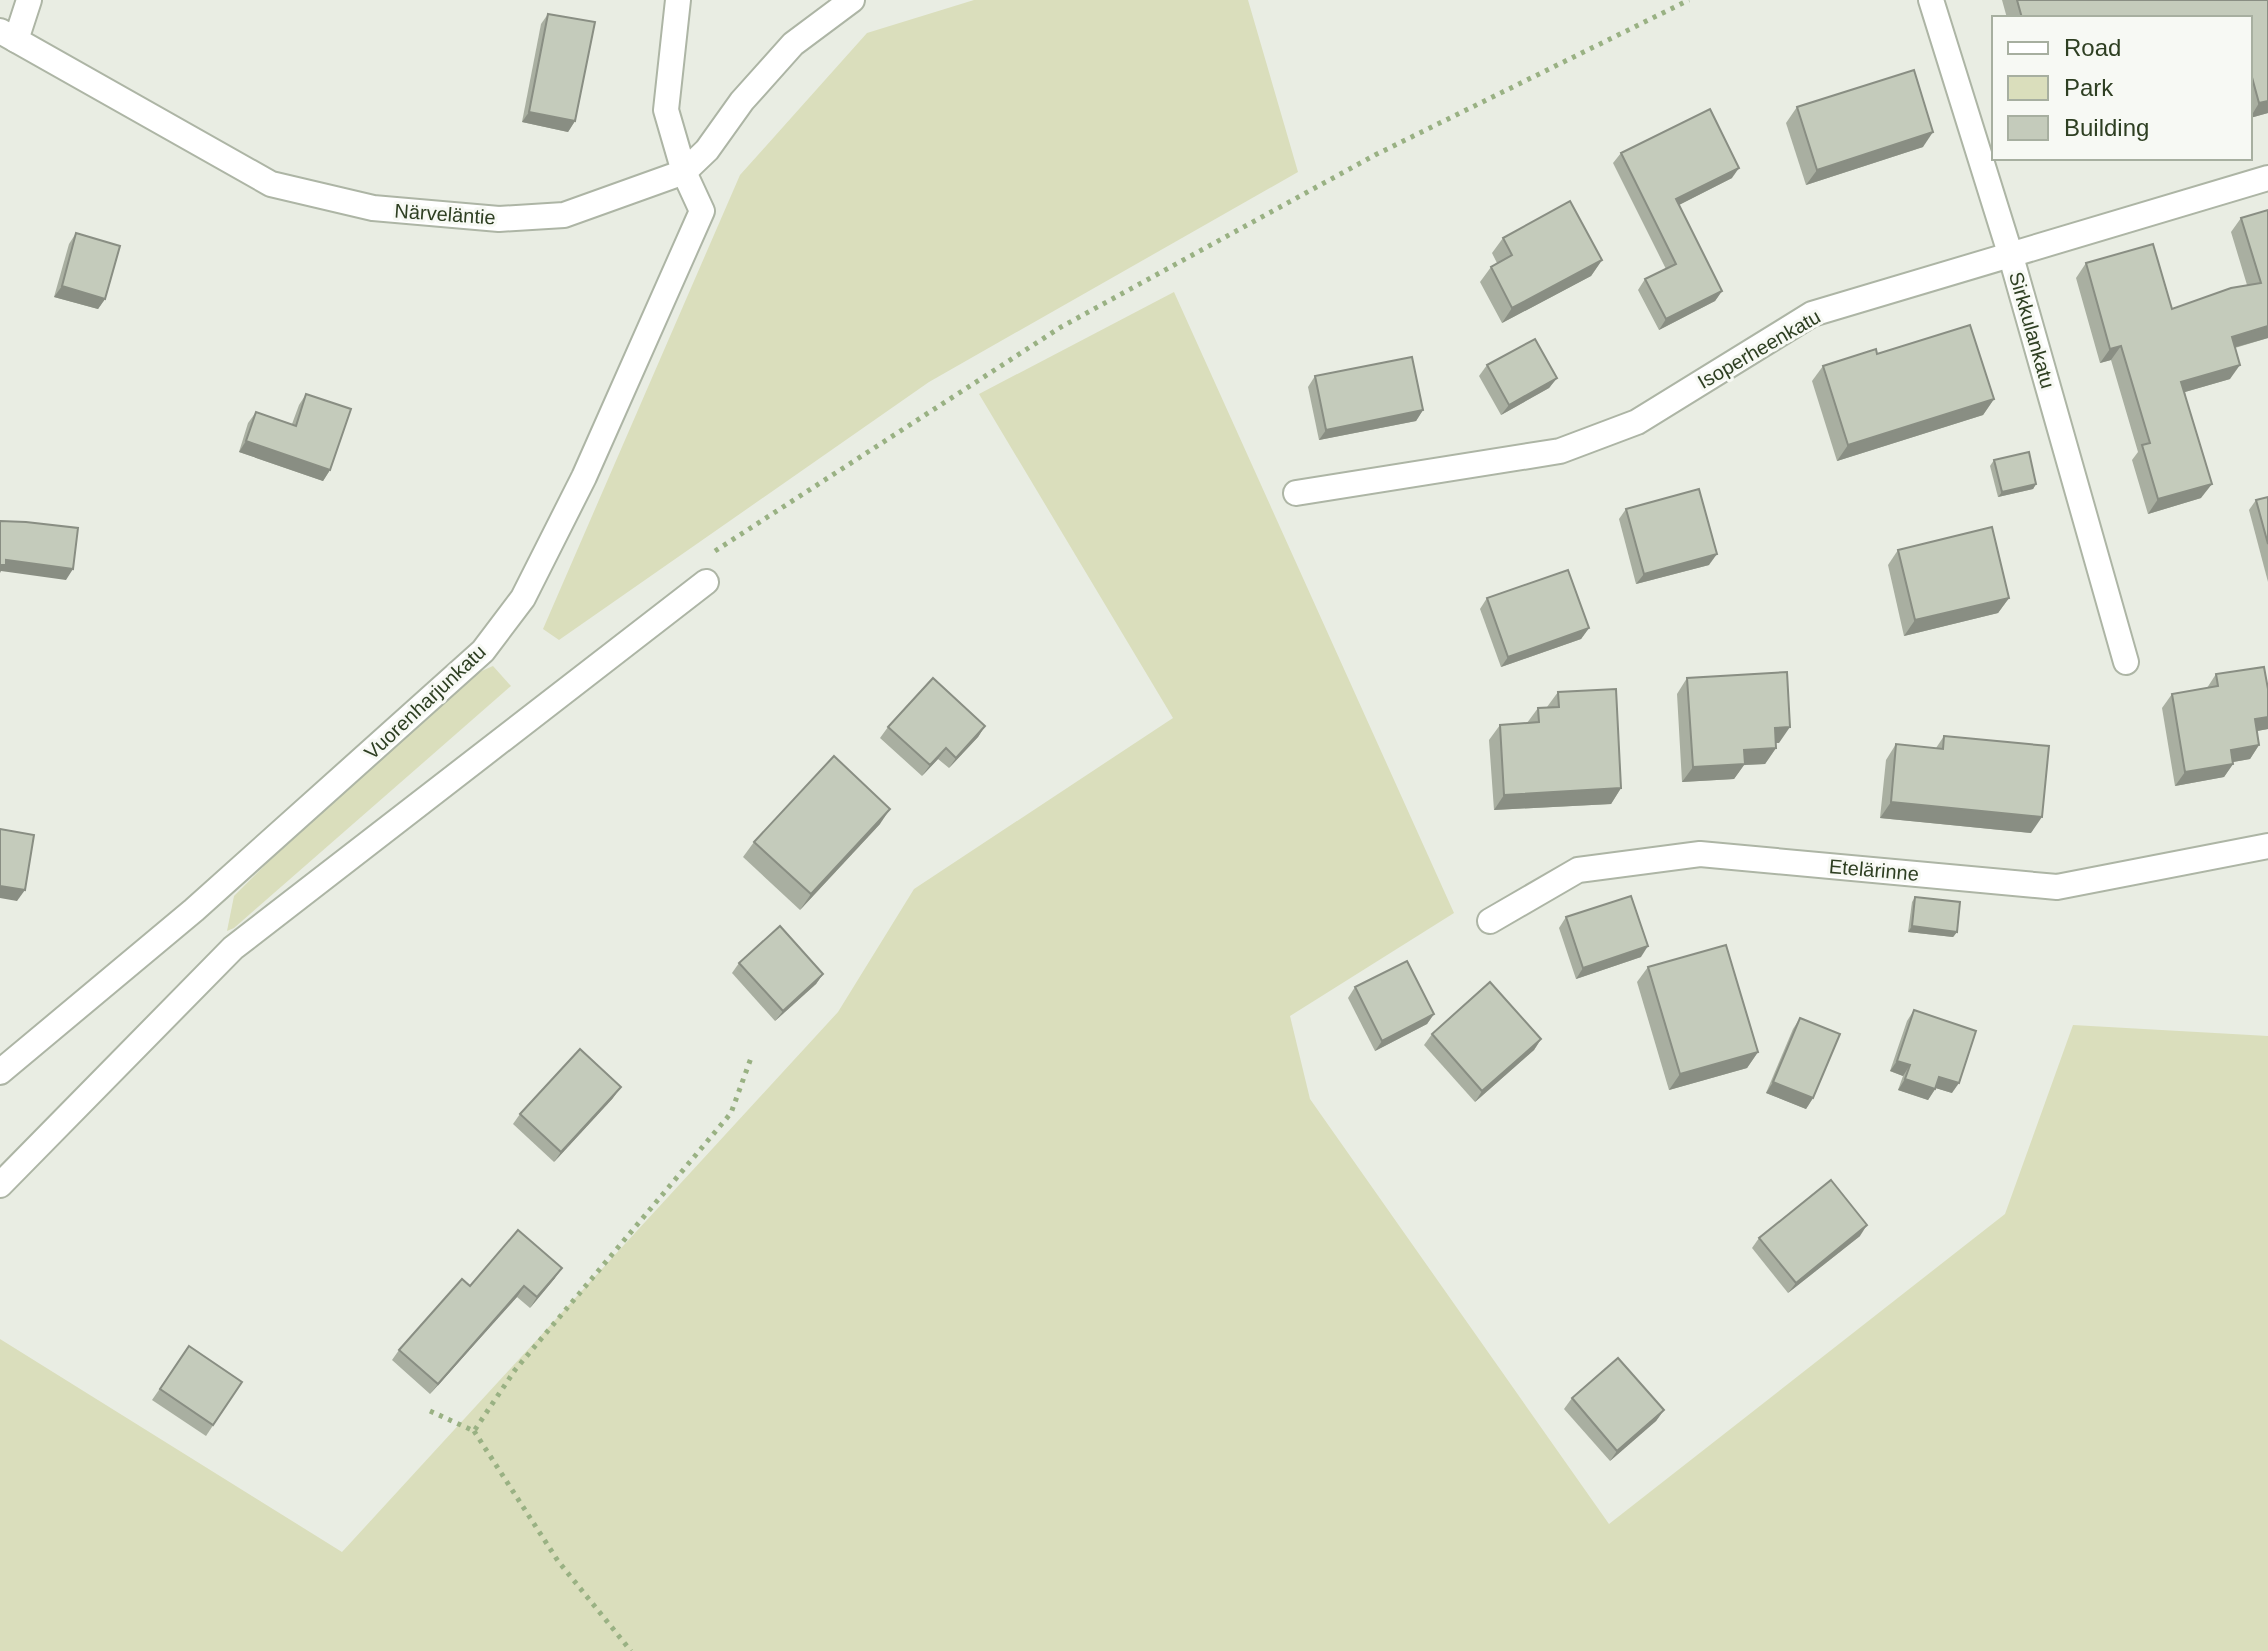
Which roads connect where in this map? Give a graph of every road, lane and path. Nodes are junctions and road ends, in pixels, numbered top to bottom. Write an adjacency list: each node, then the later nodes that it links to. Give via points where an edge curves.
1 (29, 0): 6 (street)
2 (678, 0): 7 (street, Vuorenharjunkatu, via 666,110)
3 (852, 0): 7 (street, Närveläntie, via 793,44)
4 (1689, 0): 11 (path, via 1375,155 1061,327)
5 (1931, 0): 9 (street, Sirkkulankatu)
6 (8, 36): 7 (street, Närveläntie, via 271,184 373,208 499,219 564,215)
7 (684, 172): 17 (street, Vuorenharjunkatu, via 702,211 584,477 523,598 483,651 194,910)
8 (2268, 178): 9 (street, Isoperheenkatu)
9 (2010, 253): 10 (street, Isoperheenkatu, via 1812,314 1637,422 1560,451); 13 (street, Sirkkulankatu)
10 (1296, 493)
11 (707, 556)
12 (706, 582): 18 (street, via 233,948)
13 (2126, 662)
14 (2268, 846): 15 (street, Etelärinne, via 2057,887 1700,854 1578,870)
15 (1490, 921)
16 (751, 1058): 20 (path, via 731,1113 515,1370)
17 (0, 1072)
18 (0, 1185)
19 (430, 1411): 20 (path)
20 (474, 1431): 21 (path, via 558,1561)
21 (631, 1651)

